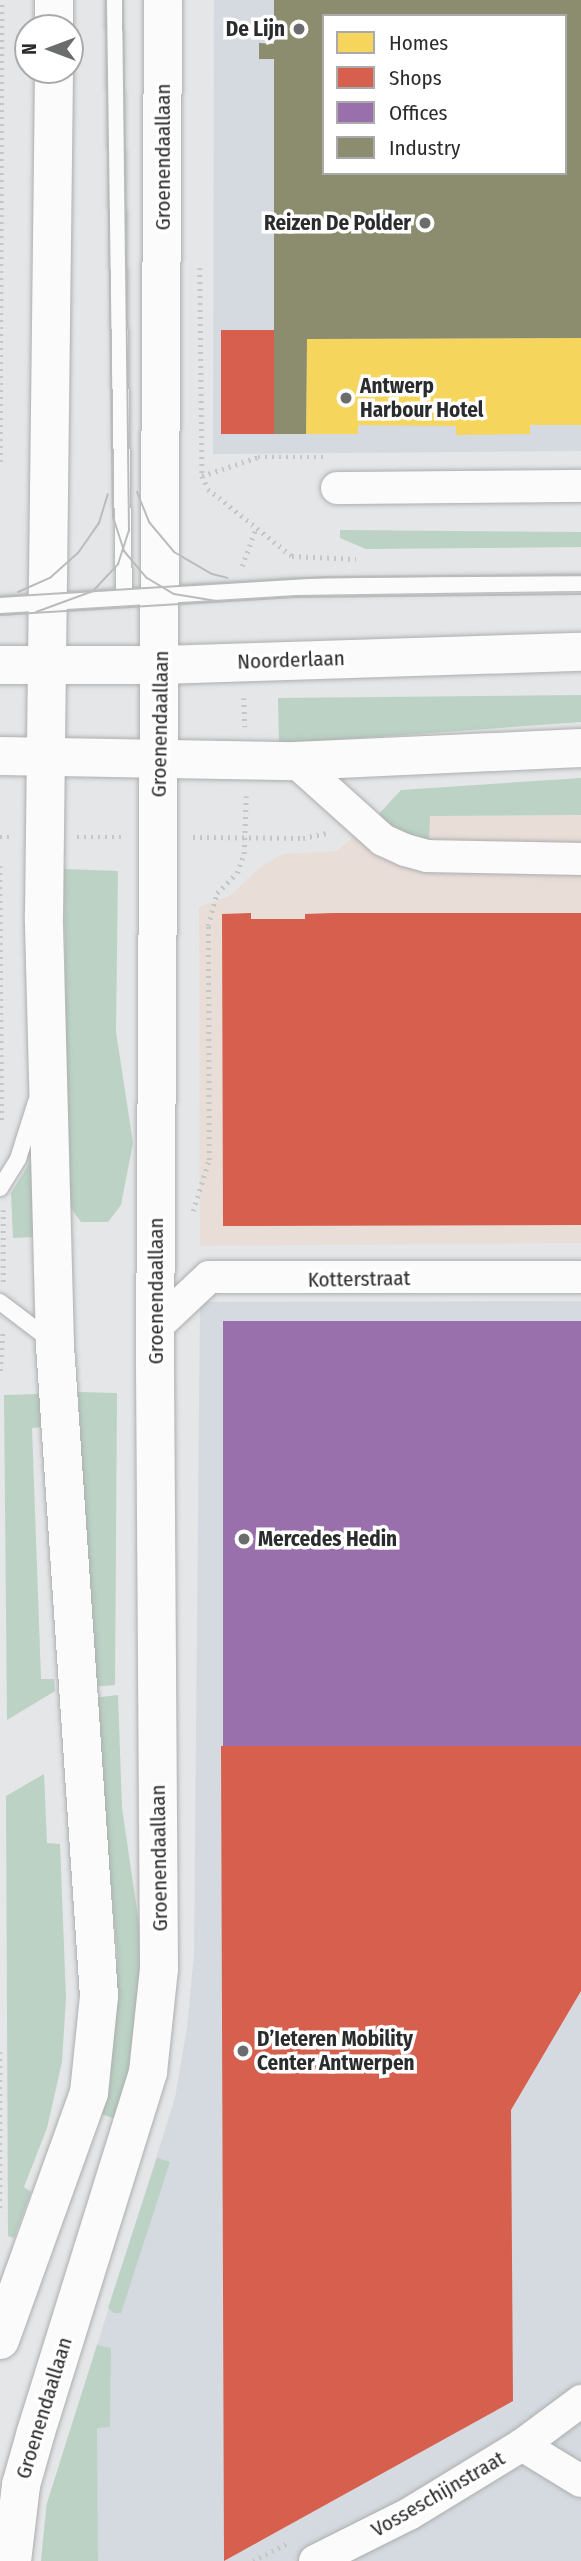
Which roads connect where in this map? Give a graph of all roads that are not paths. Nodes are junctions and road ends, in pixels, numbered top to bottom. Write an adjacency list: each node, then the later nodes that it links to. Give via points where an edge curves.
1 (114, 0): 8 (lane)
2 (163, 0): 7 (main road, Groenendaallaan)
3 (54, 84): 9 (main road)
4 (581, 486): 5 (street)
5 (337, 488)
6 (581, 583): 7 (lane, via 295,587)
7 (162, 595): 8 (lane); 14 (main road, Groenendaallaan)
8 (124, 597): 9 (lane)
9 (46, 602): 10 (lane); 13 (main road)
10 (0, 606)
11 (581, 652): 14 (main road, Noorderlaan)
12 (0, 665): 13 (main road, Noorderlaan)
13 (45, 665): 14 (main road, Noorderlaan); 17 (main road)
14 (161, 665): 18 (main road, Groenendaallaan)
15 (581, 748): 19 (main road)
16 (0, 756): 17 (main road)
17 (45, 757): 18 (main road); 21 (main road)
18 (160, 759): 19 (main road); 25 (main road, Groenendaallaan)
19 (295, 761): 20 (street, via 383,840 427,856)
20 (581, 859)
21 (48, 1063): 22 (lane, via 18,1159); 26 (main road)
22 (0, 1188)
23 (581, 1277): 25 (street, Kotterstraat, via 209,1277)
24 (0, 1302): 26 (lane)
25 (157, 1326): 31 (main road, Groenendaallaan, via 161,1915 156,2021 135,2126 25,2472)
26 (55, 1345): 27 (main road, via 99,1996 89,2093)
27 (0, 2340)
28 (581, 2402): 29 (street, Vosseschijnstraat)
29 (522, 2445): 30 (street); 32 (street, Vosseschijnstraat, via 409,2514)
30 (581, 2482)
31 (12, 2561)
32 (315, 2561)

